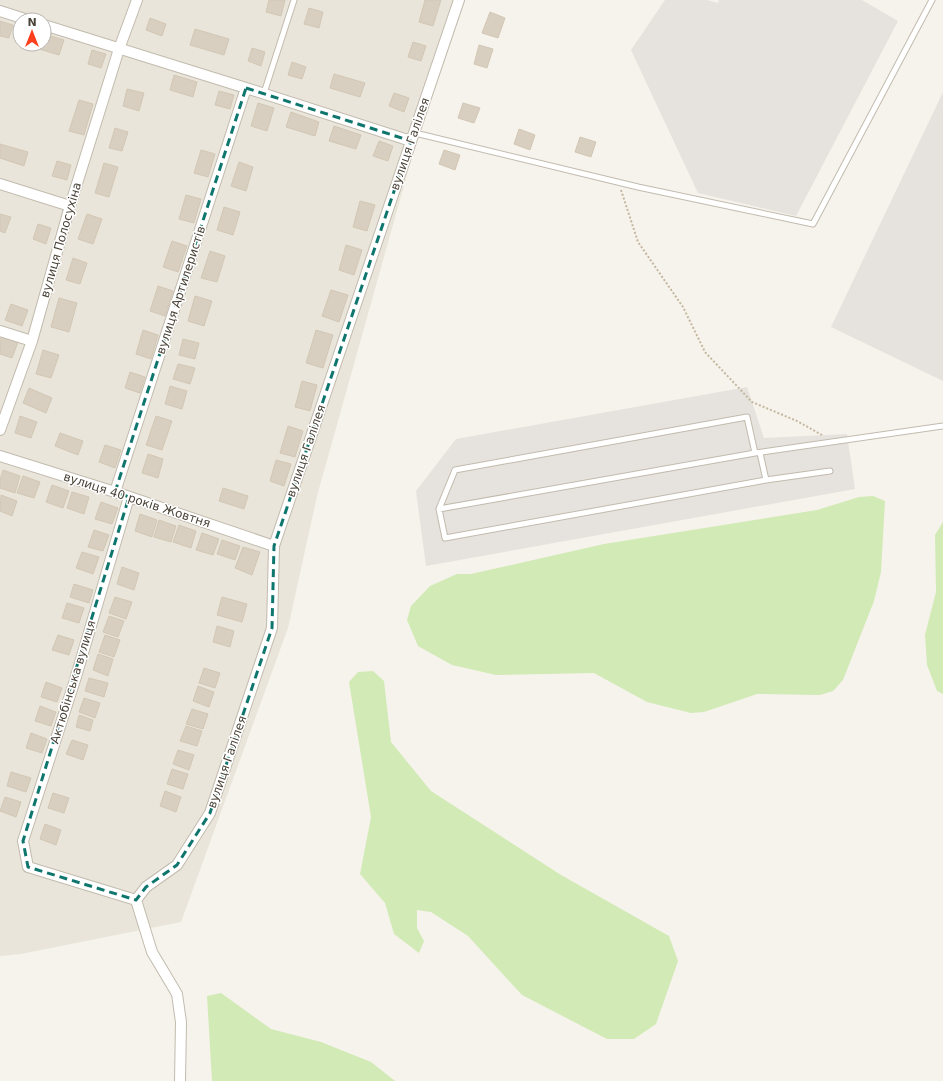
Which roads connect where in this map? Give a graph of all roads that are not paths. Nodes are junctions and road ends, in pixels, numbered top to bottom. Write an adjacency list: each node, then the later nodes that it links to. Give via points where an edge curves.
1 (137, 0): 8 (street, вулиця Полосухіна)
2 (294, 0): 10 (lane)
3 (459, 0): 11 (street, вулиця Галілея)
4 (932, 0): 11 (lane, via 812,224)
5 (0, 11): 6 (street)
6 (12, 15)
7 (52, 28): 8 (street)
8 (119, 49): 9 (street); 13 (street, вулиця Полосухіна)
9 (246, 88): 10 (street); 22 (street, вулиця Артилеристів)
10 (264, 94): 11 (street)
11 (413, 137): 25 (street, вулиця Галілея)
12 (0, 184): 13 (street)
13 (70, 206): 15 (street, вулиця Полосухіна)
14 (0, 331): 15 (street)
15 (32, 341): 17 (street, вулиця Полосухіна)
16 (943, 426): 18 (lane)
17 (0, 430)
18 (758, 453): 21 (lane); 24 (lane); 24 (lane, via 748,418 740,419 455,470)
19 (0, 456): 22 (street, вулиця 40 років Жовтня)
20 (830, 471): 21 (lane)
21 (766, 480): 24 (lane, via 445,538)
22 (115, 492): 23 (street, вулиця 40 років Жовтня)
23 (129, 497): 25 (street, вулиця 40 років Жовтня); 26 (street, Актюбінська вулиця, via 75,680 23,841 28,868)
24 (439, 509)
25 (274, 546): 26 (street, вулиця Галілея, via 272,628 210,813 177,865 146,887)
26 (136, 900): 27 (street, via 152,952 178,994 181,1022)
27 (180, 1081)

